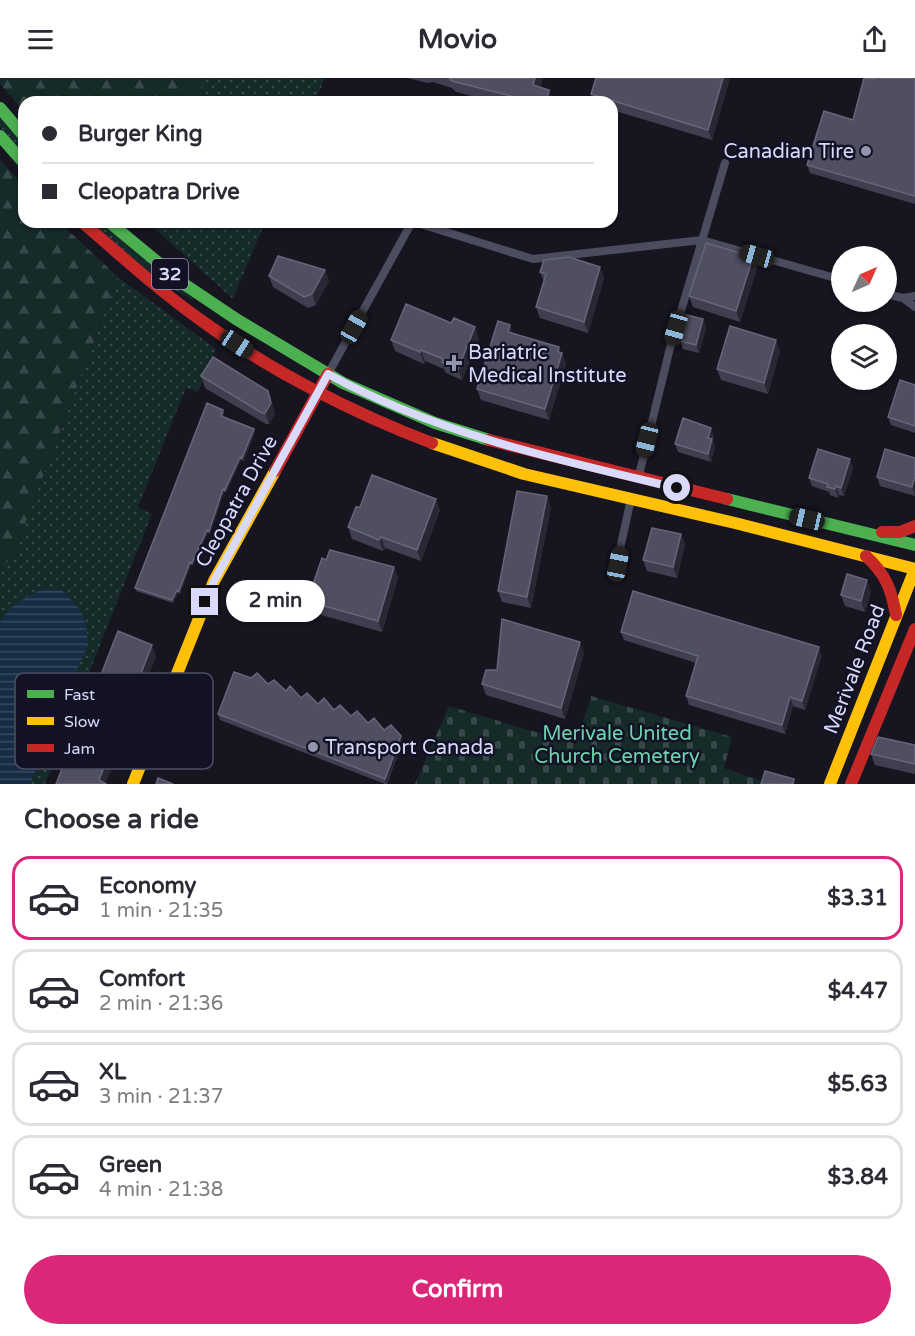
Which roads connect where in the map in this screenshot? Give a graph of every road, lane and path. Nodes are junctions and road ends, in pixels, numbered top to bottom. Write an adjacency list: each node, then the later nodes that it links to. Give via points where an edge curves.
1 (0, 108): 2 (main road)
2 (18, 129)
3 (0, 136): 4 (main road)
4 (18, 156)
5 (725, 163): 10 (street)
6 (89, 228): 17 (main road, 32, via 203,322)
7 (117, 228): 16 (main road, 32, via 184,284)
8 (410, 228): 16 (street)
9 (432, 228): 10 (street, via 532,259)
10 (702, 240): 11 (street); 18 (street)
11 (831, 277)
12 (915, 296): 14 (street)
13 (897, 297): 14 (street)
14 (903, 298): 15 (street)
15 (915, 308)
16 (328, 374): 17 (main road, Cleopatra Drive); 18 (main road, 32, via 462,432)
17 (319, 392): 19 (main road, 32, via 466,456); 28 (main road, Cleopatra Drive, via 214,581)
18 (638, 479): 19 (main road); 21 (main road, 32)
19 (631, 499): 23 (main road, 32); 25 (street)
20 (915, 526): 21 (main road, via 900,532)
21 (864, 533): 22 (main road, 32)
22 (915, 545)
23 (865, 555): 24 (main road, 32); 26 (main road, via 886,576)
24 (915, 569): 26 (main road, Merivale Road)
25 (614, 576)
26 (896, 615): 31 (main road, Merivale Road)
27 (915, 629): 32 (main road, Merivale Road)
28 (177, 673)
29 (139, 769): 30 (main road, Cleopatra Drive)
30 (133, 784)
31 (830, 784)
32 (851, 784)

